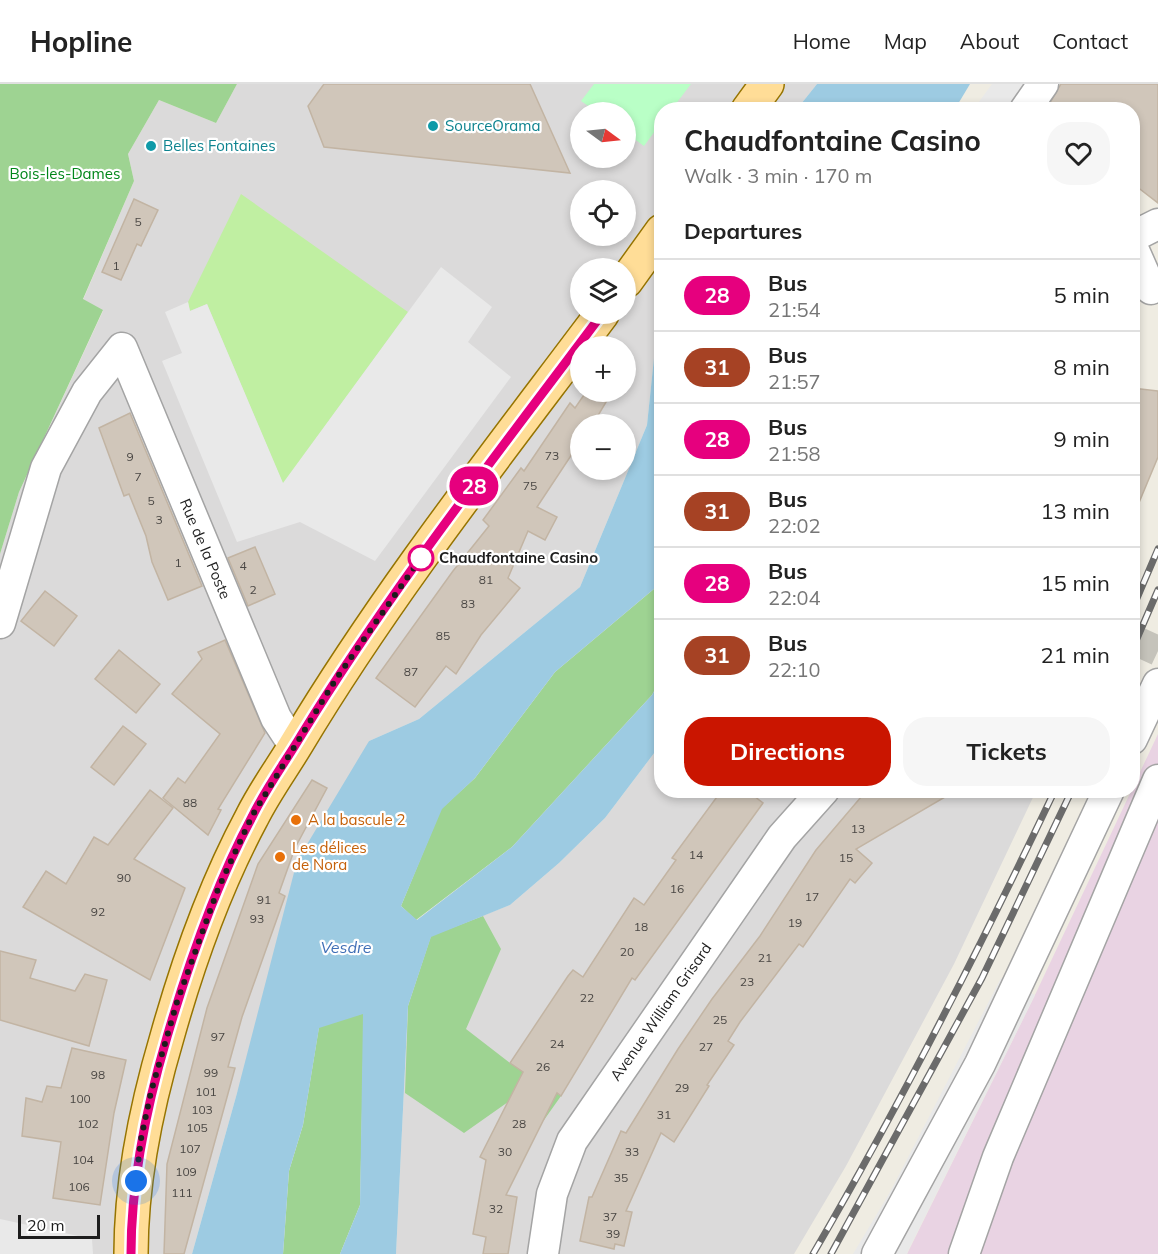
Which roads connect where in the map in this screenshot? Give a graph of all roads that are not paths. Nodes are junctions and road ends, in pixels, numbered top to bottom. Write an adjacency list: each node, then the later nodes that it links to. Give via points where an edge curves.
1 (767, 84): 3 (main road)
2 (1043, 84): 4 (street)
3 (754, 102)
4 (1031, 102)
5 (1158, 224): 6 (street)
6 (1140, 233)
7 (654, 242): 9 (main road)
8 (1140, 264): 10 (street)
9 (636, 267)
10 (1151, 289)
11 (595, 324): 15 (main road, via 387,604)
12 (0, 623): 15 (street, Rue de la Poste, via 46,468 87,392 122,348 276,718)
13 (1158, 684): 14 (street)
14 (1140, 722)
15 (295, 747): 19 (main road, via 252,816 218,889 177,1002 141,1139)
16 (1158, 780): 22 (street, via 998,1157)
17 (817, 798): 20 (street, Avenue William Grisard, via 782,837 572,1141 552,1194)
18 (1104, 798): 21 (street, via 980,1064)
19 (131, 1254)
20 (543, 1254)
21 (877, 1254)
22 (964, 1254)

